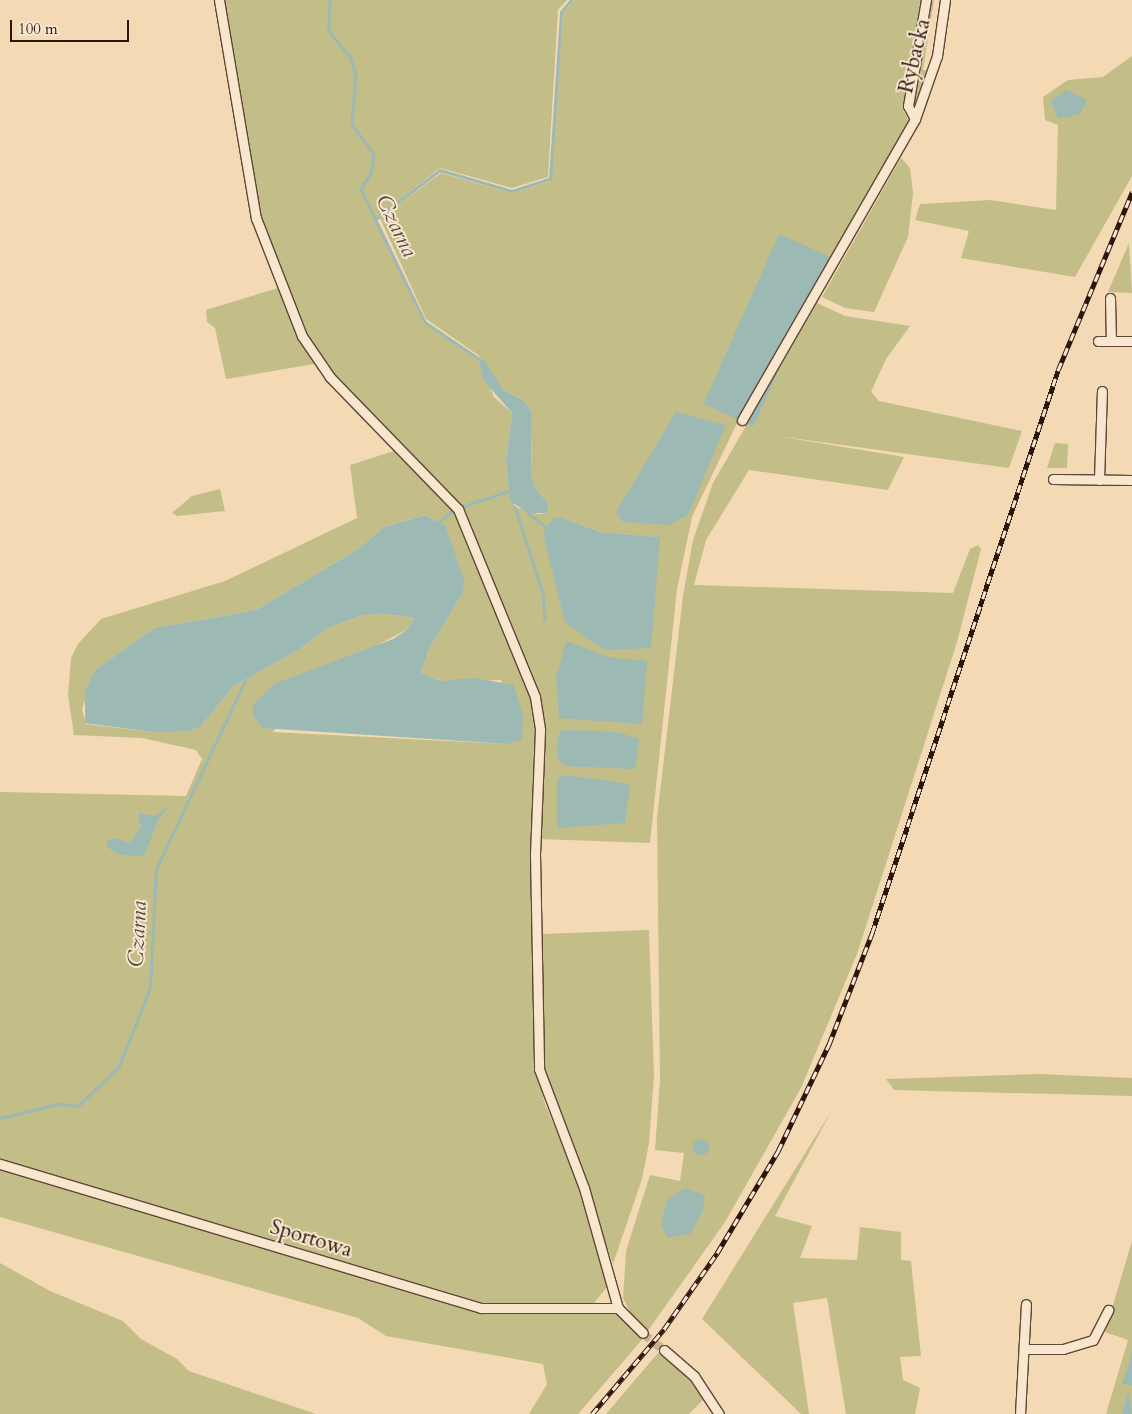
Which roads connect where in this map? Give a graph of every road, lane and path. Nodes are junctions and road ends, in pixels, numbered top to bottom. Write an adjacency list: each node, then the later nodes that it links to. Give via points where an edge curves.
1 (219, 0): 16 (street, via 256,218 302,336 330,377 458,509 535,697 540,730 535,854 539,1069 584,1188)
2 (926, 0): 4 (street, via 908,106)
3 (945, 0): 4 (street, Rybacka, via 937,56)
4 (915, 119): 10 (street, Rybacka)
5 (1110, 298): 8 (street)
6 (1132, 340): 8 (street)
7 (1098, 341): 8 (street)
8 (1110, 341)
9 (1102, 391): 12 (street)
10 (742, 420)
11 (1052, 479): 12 (street)
12 (1099, 480): 13 (street)
13 (1132, 480)
14 (0, 1164): 16 (street, Sportowa, via 481,1308)
15 (1026, 1304): 19 (street)
16 (618, 1308): 18 (street)
17 (1108, 1310): 19 (street, via 1094,1340 1063,1349)
18 (643, 1333)
19 (1025, 1349): 22 (street)
20 (664, 1350): 21 (street, via 694,1376)
21 (719, 1414)
22 (1020, 1414)

